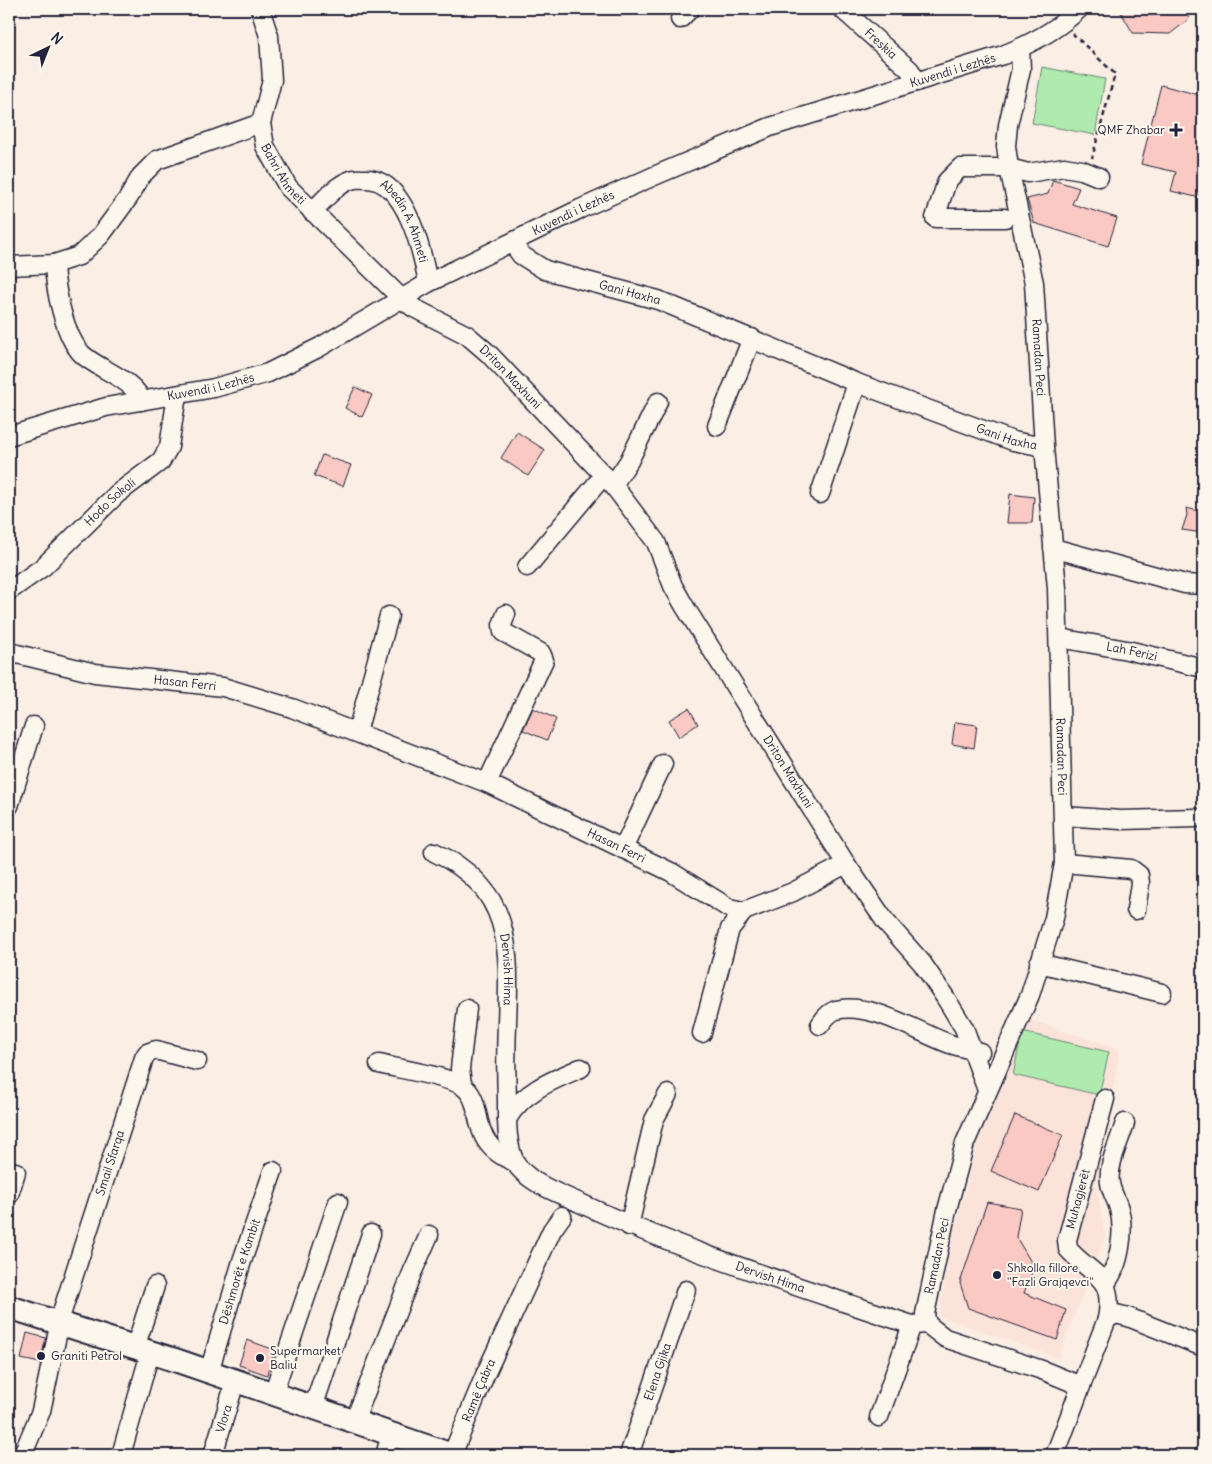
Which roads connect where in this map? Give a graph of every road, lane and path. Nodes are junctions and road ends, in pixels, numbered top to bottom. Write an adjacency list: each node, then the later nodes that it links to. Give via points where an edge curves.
1 (260, 9): 7 (street, Bahri Ahmeti, via 269,36 272,80)
2 (842, 9): 6 (street, Freskia, via 910,70)
3 (1079, 9): 4 (street, Kuvendi i Lezhës)
4 (1062, 24): 5 (street, Kuvendi i Lezhës); 9 (path, via 1115,74)
5 (1020, 48): 6 (street, Kuvendi i Lezhës, via 968,68); 8 (street, Ramadan Peci, via 1020,69 1008,125)
6 (917, 82): 12 (street, Kuvendi i Lezhës, via 770,127 621,190)
7 (261, 123): 10 (street, Bahri Ahmeti, via 261,135 274,164 288,187); 13 (street, via 157,160 90,247 79,256)
8 (1009, 168): 9 (street, via 1028,173 1064,167); 11 (street, via 967,167 955,171 947,181 935,218); 24 (street, Ramadan Peci, via 1034,284)
9 (1093, 175)
10 (312, 212): 15 (street, Abedin A. Ahmeti, via 351,179 375,179 396,193 408,215); 16 (street, Bahri Ahmeti)
11 (1005, 218)
12 (512, 243): 15 (street, Kuvendi i Lezhës); 17 (street, Gani Haxha, via 521,254 545,270 658,300)
13 (54, 264): 14 (street); 20 (street, via 60,302 74,343 82,354 135,389)
14 (9, 266)
15 (428, 284): 16 (street, Kuvendi i Lezhës)
16 (402, 299): 19 (street, Kuvendi i Lezhës, via 320,348 268,373); 25 (street, Driton Maxhuni, via 467,335 488,353)
17 (752, 338): 18 (street, Gani Haxha); 22 (street)
18 (857, 383): 24 (street, Gani Haxha, via 1013,441); 26 (street)
19 (177, 395): 20 (street, Kuvendi i Lezhës); 30 (street, Hodo Sokoli, via 168,447 161,461 117,494 43,567)
20 (141, 401): 23 (street, Kuvendi i Lezhës, via 106,407)
21 (658, 402): 25 (street, via 629,461)
22 (717, 426)
23 (9, 436)
24 (1044, 447): 27 (street, Ramadan Peci)
25 (609, 480): 28 (street); 47 (street, Driton Maxhuni, via 656,542 685,607)
26 (820, 494)
27 (1054, 548): 29 (street, via 1185,584); 33 (street, Ramadan Peci)
28 (526, 567)
29 (1203, 585)
30 (9, 591)
31 (506, 614): 40 (street, via 503,632 541,653 544,660)
32 (389, 616): 37 (street)
33 (1059, 638): 35 (street, Lah Ferizi); 42 (street, Ramadan Peci)
34 (9, 652): 37 (street, Hasan Ferri, via 95,673 224,687)
35 (1203, 668)
36 (34, 726): 39 (street)
37 (357, 732): 40 (street, Hasan Ferri)
38 (663, 764): 44 (street)
39 (13, 782): 41 (street)
40 (488, 783): 44 (street, Hasan Ferri)
41 (9, 806)
42 (1064, 816): 43 (street, via 1121,820); 46 (street, Ramadan Peci)
43 (1197, 818)
44 (623, 849): 49 (street, Hasan Ferri, via 671,872 729,908)
45 (434, 852): 64 (street, Dervish Hima, via 460,866 479,882 501,919 508,946)
46 (1064, 863): 48 (street, via 1132,870 1139,874); 50 (street, Ramadan Peci, via 1054,918)
47 (846, 864): 49 (street, via 793,892); 55 (street, Driton Maxhuni, via 885,921 936,983)
48 (1136, 910)
49 (744, 911): 54 (street, via 730,929)
50 (1040, 963): 51 (street); 56 (street, Ramadan Peci, via 1030,995)
51 (1162, 993)
52 (466, 1009): 60 (street, Dervish Hima, via 460,1069)
53 (820, 1026): 55 (street, via 826,1016 836,1010 856,1009 884,1016 950,1044)
54 (702, 1033)
55 (974, 1050): 56 (street); 61 (street, Driton Maxhuni)
56 (1002, 1058): 61 (street, Ramadan Peci)
57 (197, 1061): 81 (street, Smail Sfarqa, via 156,1050 144,1058)
58 (379, 1064): 60 (street)
59 (580, 1068): 64 (street, via 523,1098 514,1106)
60 (462, 1086): 66 (street, Dervish Hima, via 472,1098 486,1142)
61 (987, 1090): 82 (street, Ramadan Peci, via 966,1143 947,1210 926,1314)
62 (668, 1094): 72 (street, via 654,1120)
63 (1105, 1099): 76 (street, Muhagjerët, via 1067,1240 1068,1249)
64 (508, 1119): 66 (street, Dervish Hima, via 509,1141)
65 (1125, 1123): 76 (street, Muhagjerët, via 1111,1168 1110,1183 1120,1210 1120,1242 1111,1278)
66 (515, 1162): 72 (street, Dervish Hima, via 544,1186)
67 (273, 1171): 86 (street, Dëshmorët e Kombit)
68 (16, 1172): 69 (street)
69 (9, 1195)
70 (338, 1202): 89 (street)
71 (562, 1216): 83 (street, Ramë Çabra, via 552,1230)
72 (629, 1226): 82 (street, Dervish Hima, via 702,1254)
73 (541, 1228): 83 (street, Ramë Çabra, via 504,1316)
74 (371, 1234): 90 (street)
75 (429, 1235): 92 (street)
76 (1105, 1284): 80 (street, via 1110,1294)
77 (155, 1286): 85 (street)
78 (686, 1290): 98 (street, Elena Gjika)
79 (9, 1307): 81 (main road)
80 (1107, 1319): 84 (street, via 1116,1314 1128,1317); 88 (street)
81 (59, 1324): 85 (main road); 94 (street, via 41,1411)
82 (920, 1325): 88 (street, via 945,1338); 91 (street)
83 (508, 1326): 97 (street, Ramë Çabra)
84 (1203, 1347)
85 (143, 1351): 86 (main road); 95 (street)
86 (209, 1372): 87 (main road)
87 (234, 1382): 89 (main road); 96 (street, Vlora)
88 (1081, 1386): 99 (street)
89 (272, 1394): 90 (main road)
90 (313, 1408): 92 (main road)
91 (879, 1418)
92 (354, 1422): 93 (main road)
93 (388, 1445): 97 (main road)
94 (25, 1449)
95 (121, 1455)
96 (212, 1455)
97 (452, 1455)
98 (629, 1455)
99 (1056, 1455)

